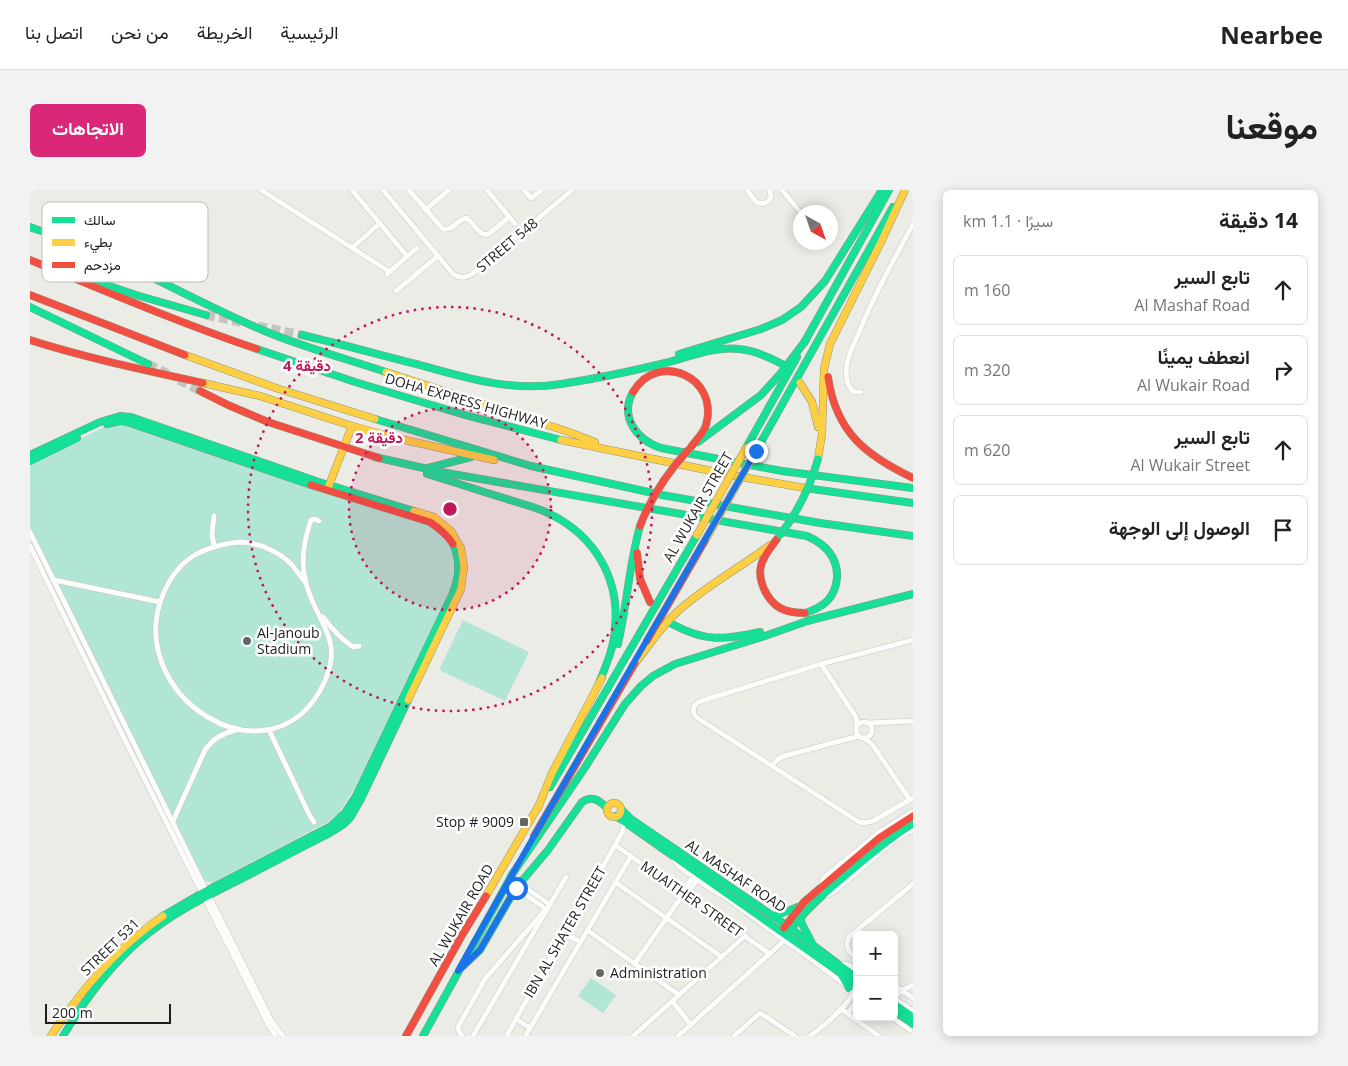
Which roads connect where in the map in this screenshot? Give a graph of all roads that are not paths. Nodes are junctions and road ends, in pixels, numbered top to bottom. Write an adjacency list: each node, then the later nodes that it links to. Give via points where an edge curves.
1 (383, 190): 27 (street, STREET 548)
2 (409, 190): 17 (street)
3 (449, 190): 17 (street)
4 (487, 190): 18 (street)
5 (524, 190): 6 (street, via 531,198)
6 (541, 190)
7 (572, 190): 27 (street, STREET 548, via 469,276 457,276)
8 (747, 190): 9 (street, via 756,202 764,204 771,197)
9 (770, 190)
10 (782, 190): 16 (street)
11 (882, 190): 43 (main road, via 825,281 792,314 761,329)
12 (889, 190): 39 (main road, AL WUKAIR STREET)
13 (904, 190): 40 (main road); 81 (main road, AL WUKAIR STREET, bridge)
14 (263, 191): 24 (street)
15 (353, 191): 19 (street)
16 (794, 205)
17 (425, 210): 18 (street, via 443,229 451,229 467,218 486,235)
18 (509, 217): 20 (street)
19 (380, 224): 24 (street); 26 (street)
20 (515, 224)
21 (913, 224): 46 (street, via 869,309 848,360 849,387 854,392)
22 (30, 227): 23 (main road)
23 (42, 231)
24 (352, 248): 26 (street, via 388,273)
25 (417, 248): 26 (street)
26 (408, 256)
27 (438, 256): 33 (street)
28 (30, 260): 29 (main road, DOHA EXPRESS HIGHWAY)
29 (42, 265)
30 (83, 282): 51 (main road, DOHA EXPRESS HIGHWAY, via 196,327 355,382 489,422)
31 (95, 282): 36 (main road)
32 (162, 282): 51 (main road, via 264,331)
33 (396, 291)
34 (30, 295): 56 (main road, via 279,389)
35 (30, 307): 41 (main road)
36 (206, 315)
37 (302, 335): 43 (main road, via 503,386 563,384)
38 (30, 340): 47 (main road, via 107,362 260,396)
39 (806, 340): 50 (main road, via 761,395); 92 (main road, AL WUKAIR STREET, bridge)
40 (827, 354): 48 (main road); 58 (main road, via 830,394 841,421 870,453)
41 (148, 364)
42 (782, 364): 43 (main road, via 746,350 730,349)
43 (611, 374)
44 (800, 383): 48 (main road, via 815,411)
45 (200, 391): 49 (main road, via 268,422)
46 (861, 392)
47 (352, 426): 49 (main road); 53 (main road)
48 (820, 444): 67 (main road, bridge, via 806,497)
49 (344, 447): 54 (main road); 59 (main road)
50 (689, 449): 60 (main road, via 706,425 706,397 702,389 683,373 663,370 653,373 644,378 628,401 628,417 635,432 649,444 758,467); 64 (main road, bridge, via 657,488)
51 (623, 453): 61 (main road, DOHA EXPRESS HIGHWAY, via 807,488)
52 (30, 454): 59 (main road, via 100,422 126,416)
53 (473, 456): 56 (main road); 57 (main road)
54 (376, 457): 57 (main road); 82 (main road, via 546,512 584,537 606,569 616,612 613,643)
55 (30, 461): 59 (main road, via 105,424 127,422 280,475)
56 (531, 466): 66 (main road, via 662,495)
57 (425, 468): 67 (main road, via 807,536 818,540 829,550 836,565 835,589 825,605 806,614 796,614 785,612 766,595 761,581 762,565)
58 (913, 478)
59 (328, 488): 116 (main road, via 440,521 456,537 462,550 465,572 461,589 350,818 328,834)
60 (913, 488)
61 (913, 502)
62 (214, 516): 69 (street)
63 (319, 521): 71 (street, via 311,520 304,547)
64 (640, 529): 74 (main road, via 638,572); 82 (main road, via 633,550 622,630)
65 (30, 532): 70 (street)
66 (913, 536)
67 (779, 537): 81 (main road, via 675,614)
68 (30, 546): 116 (street)
69 (214, 546): 71 (street, via 240,542 258,545 291,564); 73 (street, via 186,560 175,571)
70 (54, 580): 73 (street); 97 (street)
71 (306, 583): 75 (street)
72 (913, 594): 76 (main road)
73 (160, 602): 86 (street, via 155,622 158,652 176,691 202,714)
74 (650, 602)
75 (318, 612): 79 (street, via 353,648); 87 (street, via 330,639 332,653 324,683 302,714)
76 (810, 620): 77 (main road, via 720,639 690,634); 107 (main road, via 674,664 641,686 625,704)
77 (672, 624)
78 (913, 640): 80 (street)
79 (359, 646)
80 (821, 664): 83 (street); 90 (street, via 701,701 694,706 696,717)
81 (633, 666): 107 (main road, AL WUKAIR ROAD)
82 (599, 683): 92 (main road, via 552,773)
83 (856, 717): 85 (street); 88 (street)
84 (913, 721): 85 (street)
85 (869, 727): 88 (street); 88 (street, via 868,736); 89 (street)
86 (239, 730): 87 (street); 97 (street, via 219,736 210,743)
87 (269, 730): 99 (street)
88 (859, 732): 89 (street); 90 (street, via 784,756)
89 (872, 744): 91 (street)
90 (772, 766): 91 (street, via 859,822 873,821)
91 (910, 800): 95 (street)
92 (538, 808): 171 (main road, AL WUKAIR ROAD)
93 (607, 808): 94 (main road, via 615,803); 96 (main road, via 608,814); 112 (main road, via 595,798 586,799)
94 (621, 809): 96 (main road); 120 (main road, AL MASHAF ROAD)
95 (912, 813): 115 (main road)
96 (616, 816): 98 (main road, AL MASHAF ROAD)
97 (173, 821): 116 (street)
98 (624, 821): 102 (street, IBN AL SHATER STREET); 103 (main road, AL MASHAF ROAD)
99 (314, 822)
100 (913, 824): 115 (main road)
101 (913, 829): 115 (street, via 895,840 834,892 828,895)
102 (623, 831): 103 (street, via 631,830); 104 (street, IBN AL SHATER STREET)
103 (657, 844): 105 (main road, AL MASHAF ROAD)
104 (614, 845): 106 (street, MUAITHER STREET); 126 (street, IBN AL SHATER STREET)
105 (670, 853): 109 (street, AL MASHAF ROAD, via 679,867); 114 (main road, AL MASHAF ROAD)
106 (631, 856): 110 (street); 117 (street, MUAITHER STREET)
107 (511, 876): 139 (main road, AL WUKAIR ROAD)
108 (566, 877): 119 (street)
109 (695, 878): 113 (street, AL MASHAF ROAD); 117 (street)
110 (615, 882): 122 (street); 123 (street)
111 (913, 884): 124 (street)
112 (518, 886): 119 (street); 139 (main road, via 480,950)
113 (708, 887): 114 (main road); 125 (street, AL MASHAF ROAD)
114 (722, 889): 125 (main road, AL MASHAF ROAD)
115 (821, 891): 118 (main road); 121 (main road)
116 (205, 894): 165 (main road, STREET 531, via 158,919 124,947 84,989 55,1024); 168 (main road, STREET 531, via 161,923 113,966); 169 (street); 170 (street, via 272,1022)
117 (684, 894): 122 (street); 128 (street, MUAITHER STREET)
118 (800, 905): 120 (main road); 125 (main road)
119 (548, 907): 130 (street); 132 (street)
120 (772, 916): 125 (main road, AL MASHAF ROAD)
121 (800, 916): 125 (main road); 131 (main road)
122 (666, 918): 135 (street); 136 (street)
123 (587, 930): 129 (street); 136 (street)
124 (857, 931)
125 (786, 932): 131 (main road, AL MASHAF ROAD); 133 (street); 140 (main road, AL MASHAF ROAD); 146 (street, AL MASHAF ROAD, via 815,962)
126 (564, 933): 129 (street); 159 (street, IBN AL SHATER STREET)
127 (853, 934): 134 (street, via 847,944)
128 (745, 936): 133 (street, MUAITHER STREET); 135 (street)
129 (580, 942): 163 (street)
130 (514, 944): 132 (street); 173 (street, via 482,983 458,1027)
131 (814, 946): 137 (main road, AL MASHAF ROAD)
132 (524, 950): 174 (street)
133 (770, 954): 162 (street)
134 (853, 954)
135 (722, 957): 147 (street)
136 (635, 963): 147 (street)
137 (837, 964): 138 (street, AL MASHAF ROAD); 141 (main road, AL MASHAF ROAD)
138 (853, 968)
139 (458, 971): 172 (main road, AL WUKAIR ROAD)
140 (840, 973): 142 (main road, AL MASHAF ROAD); 146 (main road)
141 (854, 976)
142 (853, 982)
143 (913, 985): 145 (street)
144 (898, 988): 145 (street)
145 (902, 990): 148 (street); 149 (street)
146 (853, 992): 154 (street)
147 (679, 994): 150 (street)
148 (898, 994)
149 (913, 998)
150 (672, 1001): 162 (street); 175 (street)
151 (898, 1001): 155 (street)
152 (853, 1006): 156 (street)
153 (898, 1007): 158 (main road)
154 (842, 1009): 156 (street); 179 (street)
155 (913, 1012)
156 (848, 1013): 180 (street)
157 (898, 1014): 161 (main road)
158 (913, 1017)
159 (516, 1019): 163 (street); 166 (street, IBN AL SHATER STREET)
160 (897, 1021): 164 (street)
161 (913, 1024)
162 (691, 1025): 176 (street)
163 (530, 1028): 167 (street)
164 (913, 1032)
165 (51, 1035)
166 (508, 1035)
167 (526, 1035)
168 (63, 1036)
169 (276, 1036)
170 (283, 1036)
171 (406, 1036)
172 (423, 1036)
173 (462, 1036)
174 (474, 1036)
175 (633, 1036)
176 (678, 1036)
177 (734, 1036): 178 (street, via 760,1013)
178 (795, 1036)
179 (811, 1036)
180 (879, 1036)

